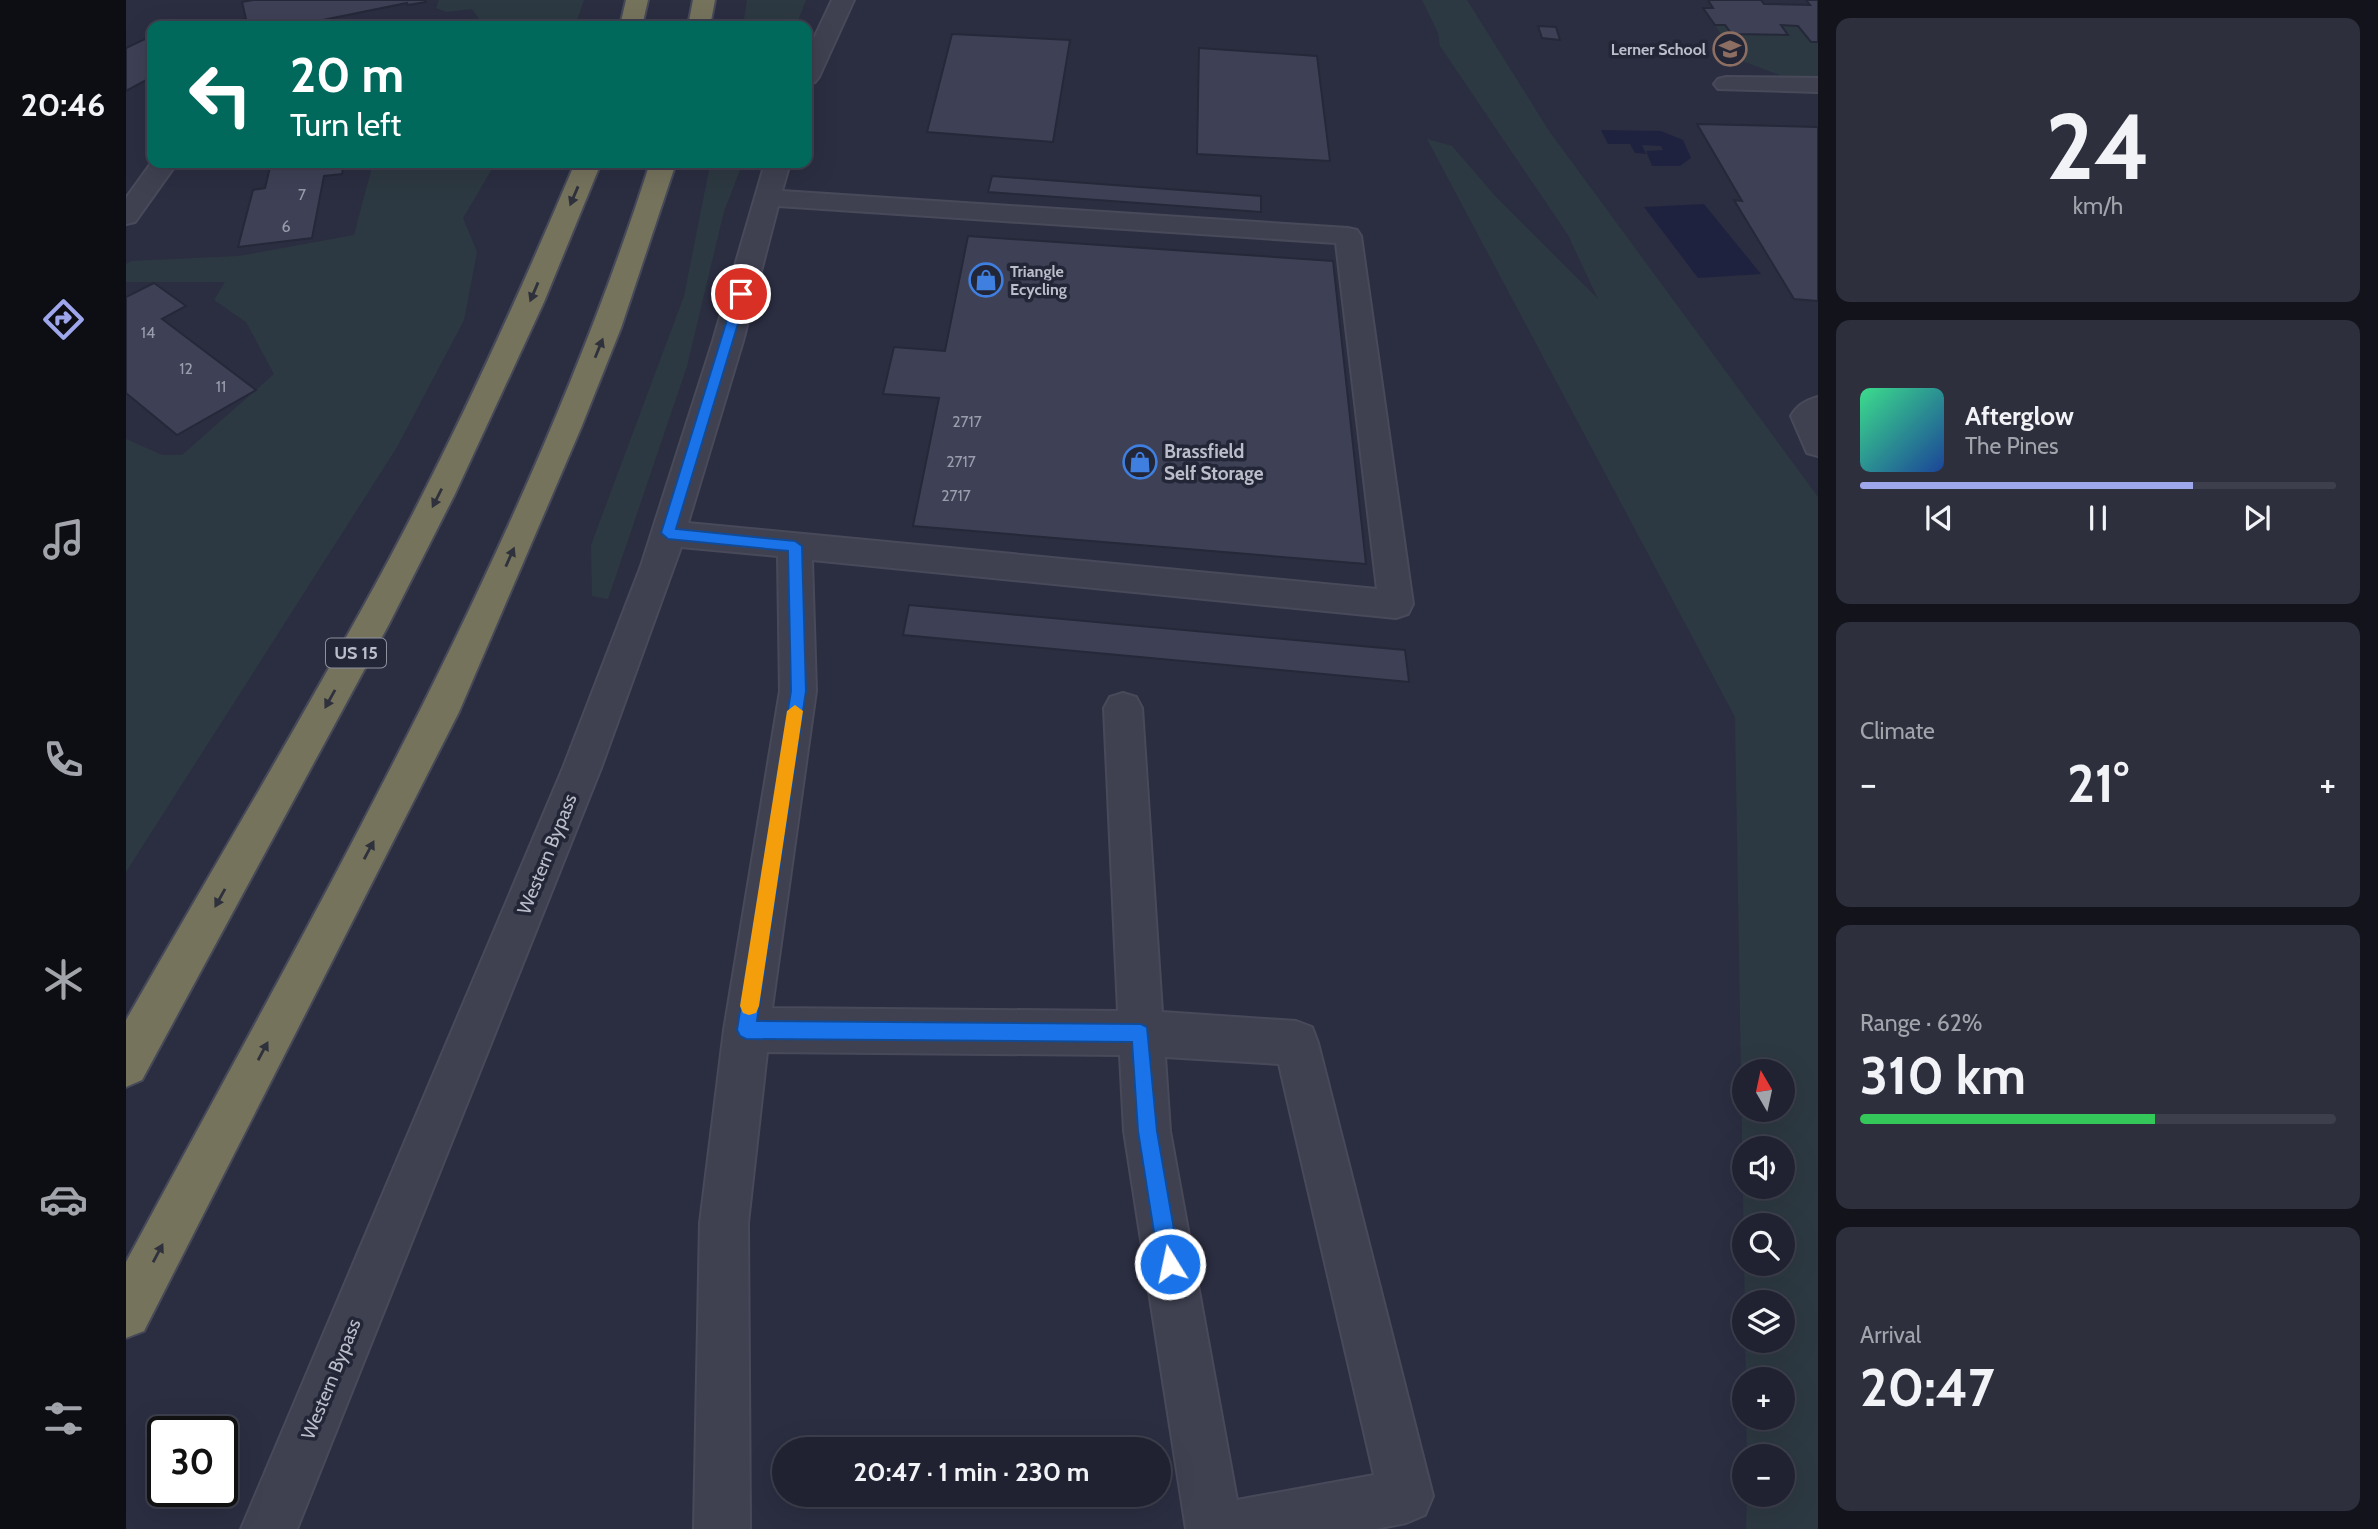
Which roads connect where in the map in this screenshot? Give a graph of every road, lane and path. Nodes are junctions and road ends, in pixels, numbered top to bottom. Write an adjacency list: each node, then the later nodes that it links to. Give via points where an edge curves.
1 (637, 0): 4 (highway)
2 (704, 0): 5 (highway)
3 (843, 0): 6 (street)
4 (632, 21)
5 (700, 21)
6 (812, 66)
7 (1726, 84): 8 (street)
8 (1818, 85)
9 (160, 168): 13 (street)
10 (586, 168): 21 (highway, US 15, one-way to 21, via 530,302 439,494 376,616)
11 (661, 168): 22 (highway, one-way to 11, via 440,712 607,328)
12 (772, 180): 16 (street, Western Bypass); 17 (street, via 1348,236 1396,604)
13 (126, 216)
14 (1818, 407): 15 (street, via 1806,416)
15 (1818, 445)
16 (668, 533): 17 (street); 23 (street, Western Bypass, via 582,768)
17 (795, 546): 19 (street, via 798,691)
18 (1124, 708): 20 (street)
19 (746, 1030): 20 (street); 24 (street, via 724,1223)
20 (1141, 1033): 25 (street, via 1147,1131); 26 (street, via 1296,1043 1406,1496)
21 (126, 1063)
22 (126, 1313)
23 (269, 1529)
24 (722, 1529)
25 (1214, 1529)
26 (1229, 1529)

